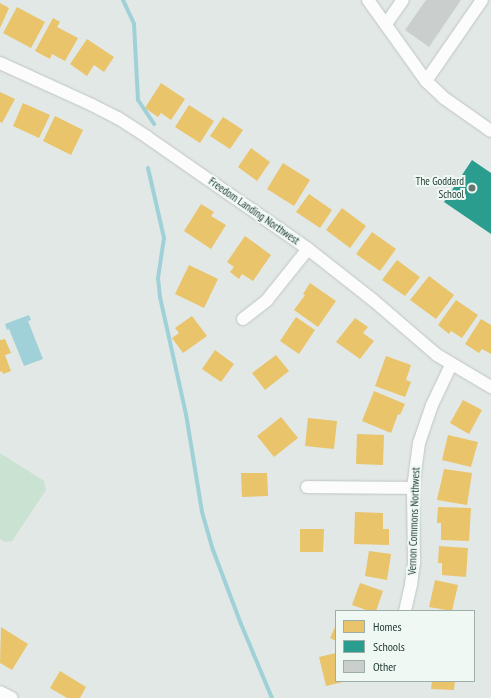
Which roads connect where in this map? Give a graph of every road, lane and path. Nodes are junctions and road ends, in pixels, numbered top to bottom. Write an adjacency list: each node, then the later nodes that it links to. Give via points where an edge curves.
1 (368, 0): 4 (street)
2 (404, 0): 4 (street)
3 (482, 0): 6 (street)
4 (386, 24): 6 (street)
5 (0, 63): 8 (street, Freedom Landing Northwest, via 118,118)
6 (426, 81): 7 (street, via 444,98)
7 (491, 131)
8 (308, 248): 9 (street, via 267,300); 10 (street, Freedom Landing Northwest)
9 (243, 319)
10 (451, 365): 11 (street, Freedom Landing Northwest); 13 (street, Vernon Commons Northwest, via 424,423)
11 (491, 387)
12 (307, 487): 13 (street)
13 (413, 488): 14 (street, Vernon Commons Northwest, via 414,563 412,584)
14 (404, 610)
15 (0, 692): 16 (street)
16 (12, 698)

